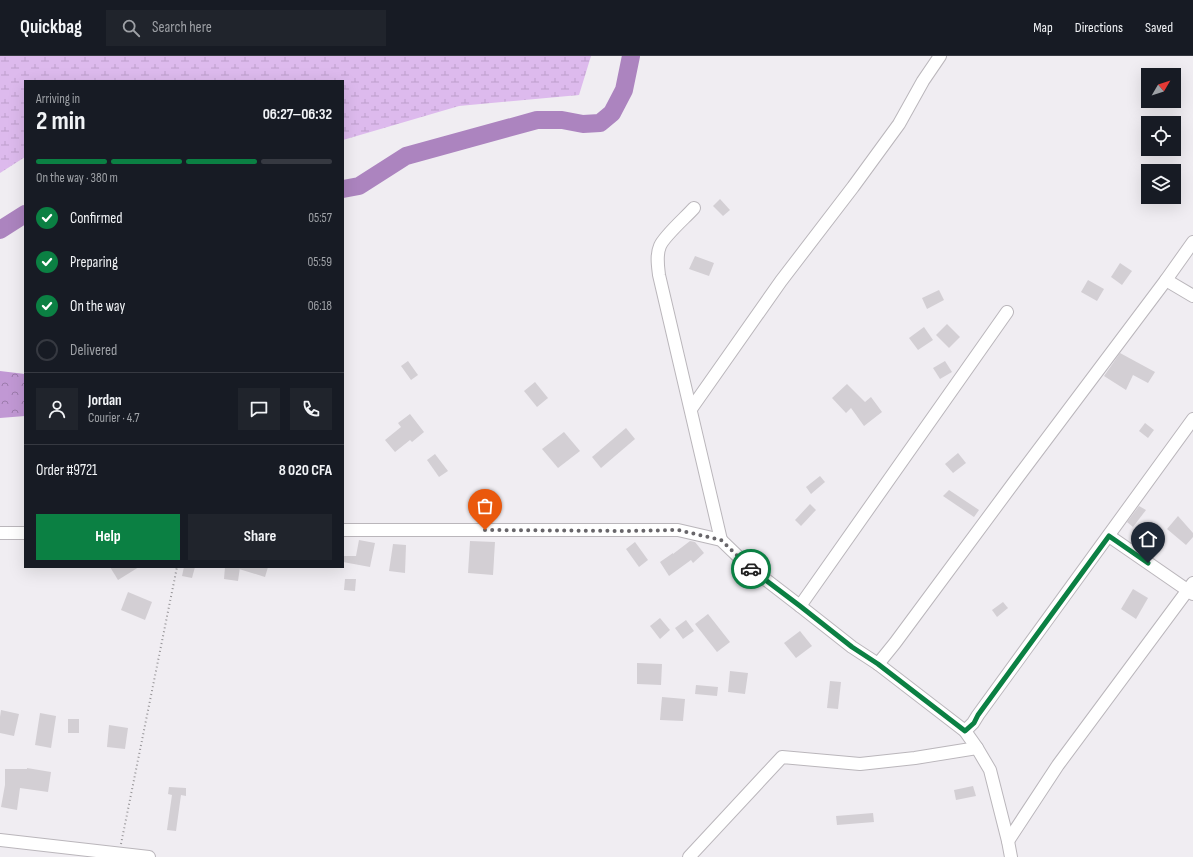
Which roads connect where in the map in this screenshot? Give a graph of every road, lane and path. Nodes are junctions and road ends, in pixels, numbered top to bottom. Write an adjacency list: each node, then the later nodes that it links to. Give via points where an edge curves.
1 (940, 56): 7 (street, via 899,124 781,281)
2 (694, 208): 7 (street, via 665,239 660,246 658,258 659,275)
3 (1193, 242): 4 (street)
4 (1166, 280): 5 (street); 17 (street)
5 (1193, 296)
6 (1007, 312): 16 (street)
7 (691, 409): 13 (street)
8 (1193, 419): 12 (street)
9 (344, 530): 13 (street, via 667,530 685,531)
10 (0, 533): 11 (street)
11 (24, 533)
12 (1109, 536): 15 (street); 18 (street, via 974,723)
13 (721, 540): 16 (street, via 748,566)
14 (177, 568): 22 (path)
15 (1191, 589): 21 (street, via 1058,765)
16 (800, 606): 17 (street)
17 (878, 664): 18 (street)
18 (965, 731): 19 (street)
19 (977, 748): 21 (street, via 990,770); 24 (street, via 860,764 782,757)
20 (0, 840): 22 (street)
21 (1008, 841): 25 (street)
22 (118, 854): 23 (street)
23 (149, 857)
24 (689, 857)
25 (1011, 857)

